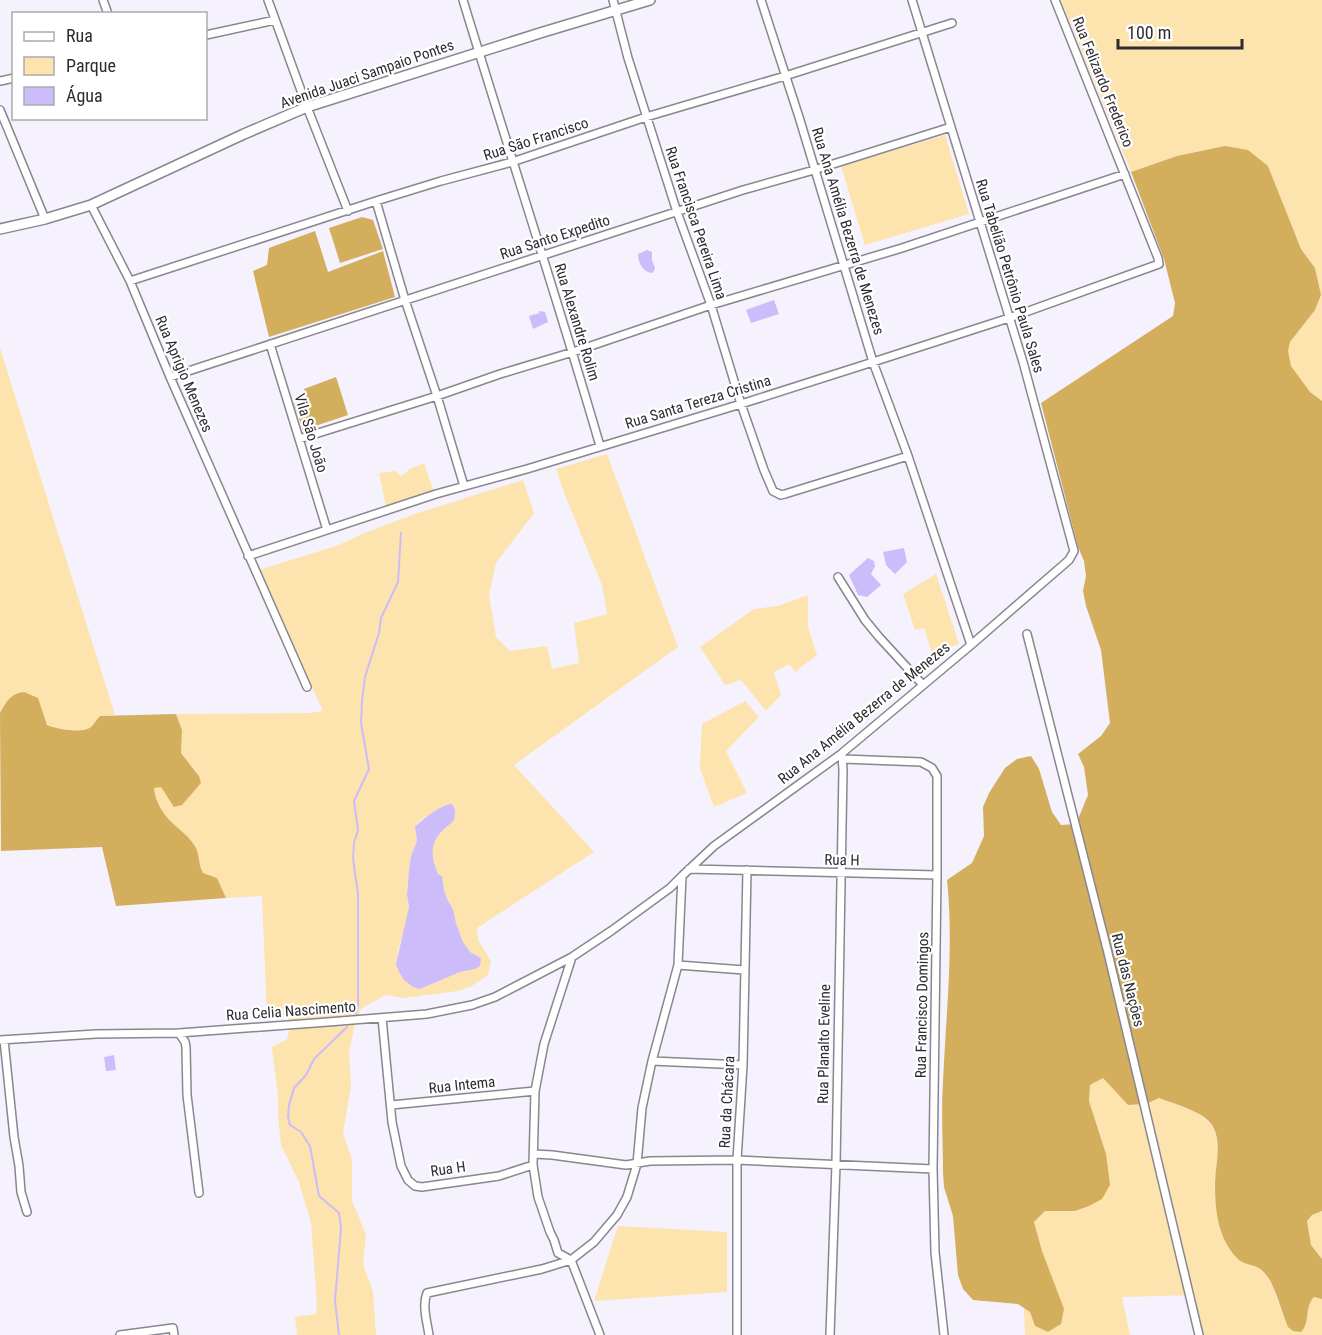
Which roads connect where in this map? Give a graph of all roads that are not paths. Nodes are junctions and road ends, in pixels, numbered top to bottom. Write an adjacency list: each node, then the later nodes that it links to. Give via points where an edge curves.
1 (268, 0): 9 (street)
2 (463, 0): 13 (street, Rua Alexandre Rolim)
3 (613, 0): 8 (street, Rua Francisca Pereira Lima)
4 (650, 0): 8 (main road, Avenida Juaci Sampaio Pontes)
5 (761, 0): 14 (street, Rua Ana Amélia Bezerra de Menezes)
6 (912, 0): 11 (street, Rua Tabelião Petrônio Paula Sales)
7 (1055, 0): 21 (street, Rua Felizardo Frederico)
8 (616, 10): 13 (main road, Avenida Juaci Sampaio Pontes); 17 (street, Rua Francisca Pereira Lima)
9 (275, 21): 12 (street); 15 (street)
10 (952, 23): 11 (street, Rua São Francisco)
11 (922, 33): 14 (street, Rua São Francisco); 18 (street, Rua Tabelião Petrônio Paula Sales)
12 (207, 35)
13 (479, 52): 15 (main road, Avenida Juaci Sampaio Pontes); 19 (street, Rua Alexandre Rolim)
14 (785, 76): 17 (street, Rua São Francisco); 20 (street, Rua Ana Amélia Bezerra de Menezes)
15 (307, 107): 23 (main road, Avenida Juaci Sampaio Pontes); 24 (street)
16 (0, 110): 26 (street)
17 (646, 117): 19 (street, Rua São Francisco); 25 (street, Rua Francisca Pereira Lima)
18 (951, 127): 20 (street, Rua Santo Expedito); 27 (street, Rua Tabelião Petrônio Paula Sales)
19 (512, 162): 22 (street, Rua São Francisco); 29 (street, Rua Alexandre Rolim)
20 (814, 170): 25 (street, Rua Santo Expedito); 30 (street, Rua Ana Amélia Bezerra de Menezes)
21 (1125, 174): 27 (street); 31 (street, Rua Felizardo Frederico, via 1158,258)
22 (376, 201): 24 (street, Rua São Francisco); 33 (street)
23 (92, 206): 26 (main road, Avenida Juaci Sampaio Pontes); 32 (street, Rua Aprigio Menezes)
24 (348, 211): 32 (street, Rua São Francisco)
25 (677, 212): 29 (street, Rua Santo Expedito); 34 (street, Rua Francisca Pereira Lima)
26 (45, 219): 28 (main road, Avenida Juaci Sampaio Pontes)
27 (980, 221): 30 (street); 35 (street, Rua Tabelião Petrônio Paula Sales)
28 (0, 229)
29 (542, 256): 33 (street, Rua Santo Expedito); 37 (street, Rua Alexandre Rolim)
30 (844, 266): 34 (street); 38 (street, Rua Ana Amélia Bezerra de Menezes)
31 (1155, 267): 35 (street, Rua Santa Tereza Cristina)
32 (130, 282): 39 (street, Rua Aprigio Menezes)
33 (405, 300): 36 (street, Rua Santo Expedito); 40 (street)
34 (711, 305): 37 (street); 41 (street, Rua Francisca Pereira Lima)
35 (1009, 318): 38 (street, Rua Santa Tereza Cristina); 50 (street, Rua Tabelião Petrônio Paula Sales, via 1074,551 1069,560)
36 (270, 344): 39 (street, Rua Santo Expedito); 42 (street, Vila São João)
37 (573, 352): 40 (street); 43 (street, Rua Alexandre Rolim)
38 (873, 362): 41 (street, Rua Santa Tereza Cristina); 44 (street, Rua Ana Amélia Bezerra de Menezes)
39 (170, 377): 47 (street, Rua Aprigio Menezes)
40 (437, 396): 42 (street); 45 (street)
41 (741, 404): 43 (street, Rua Santa Tereza Cristina); 44 (street, Rua Francisca Pereira Lima, via 771,488 781,495)
42 (300, 439): 46 (street, Vila São João)
43 (600, 446): 45 (street, Rua Santa Tereza Cristina)
44 (908, 456): 50 (street, Rua Ana Amélia Bezerra de Menezes)
45 (464, 486): 46 (street, Rua Santa Tereza Cristina)
46 (327, 530): 47 (street, Rua Santa Tereza Cristina)
47 (248, 556): 52 (street, Rua Aprigio Menezes)
48 (838, 577): 51 (street, via 865,620)
49 (1027, 634): 85 (street, Rua das Nações)
50 (971, 645): 51 (street, Rua Ana Amélia Bezerra de Menezes)
51 (923, 685): 53 (street, Rua Ana Amélia Bezerra de Menezes)
52 (307, 687)
53 (842, 756): 54 (street, Rua Ana Amélia Bezerra de Menezes, via 714,846); 56 (street, Rua Planalto Eveline); 57 (street, Rua Francisco Domingos, via 917,762 932,768 937,776)
54 (689, 869): 55 (street, Rua H); 58 (street, Rua Ana Amélia Bezerra de Menezes)
55 (747, 870): 56 (street, Rua H); 61 (street, Rua da Chácara)
56 (841, 873): 57 (street, Rua H); 72 (street, Rua Planalto Eveline)
57 (937, 874): 74 (street, Rua Francisco Domingos)
58 (682, 876): 59 (street, Rua Ana Amélia Bezerra de Menezes); 60 (street)
59 (572, 957): 62 (street, Rua Celia Nascimento, via 495,998 427,1014); 67 (street, via 544,1044)
60 (678, 964): 61 (street); 65 (street)
61 (744, 970): 66 (street, Rua da Chácara)
62 (382, 1018): 63 (street, Rua Celia Nascimento); 68 (street)
63 (179, 1033): 64 (street, Rua Celia Nascimento); 75 (street, via 186,1047 187,1095)
64 (2, 1040): 76 (street, via 21,1192)
65 (652, 1061): 66 (street); 71 (street)
66 (743, 1065): 70 (street, Rua da Chácara)
67 (535, 1091): 68 (street, Rua Intema); 69 (street)
68 (391, 1105): 73 (street, Rua H, via 401,1166 415,1186 499,1176)
69 (534, 1154): 71 (street); 73 (street)
70 (737, 1160): 71 (street); 72 (street); 82 (street, Rua da Chácara)
71 (636, 1164): 77 (street, via 627,1197 617,1215 594,1242)
72 (836, 1164): 74 (street); 83 (street, Rua Planalto Eveline)
73 (533, 1165): 77 (street, via 549,1232 558,1253)
74 (933, 1168): 84 (street, Rua Francisco Domingos, via 935,1252)
75 (199, 1193)
76 (27, 1212)
77 (571, 1260): 80 (street, via 427,1293); 81 (street)
78 (120, 1335): 79 (street, via 173,1328)
79 (174, 1335)
80 (429, 1335)
81 (600, 1335)
82 (737, 1335)
83 (830, 1335)
84 (944, 1335)
85 (1199, 1335)

